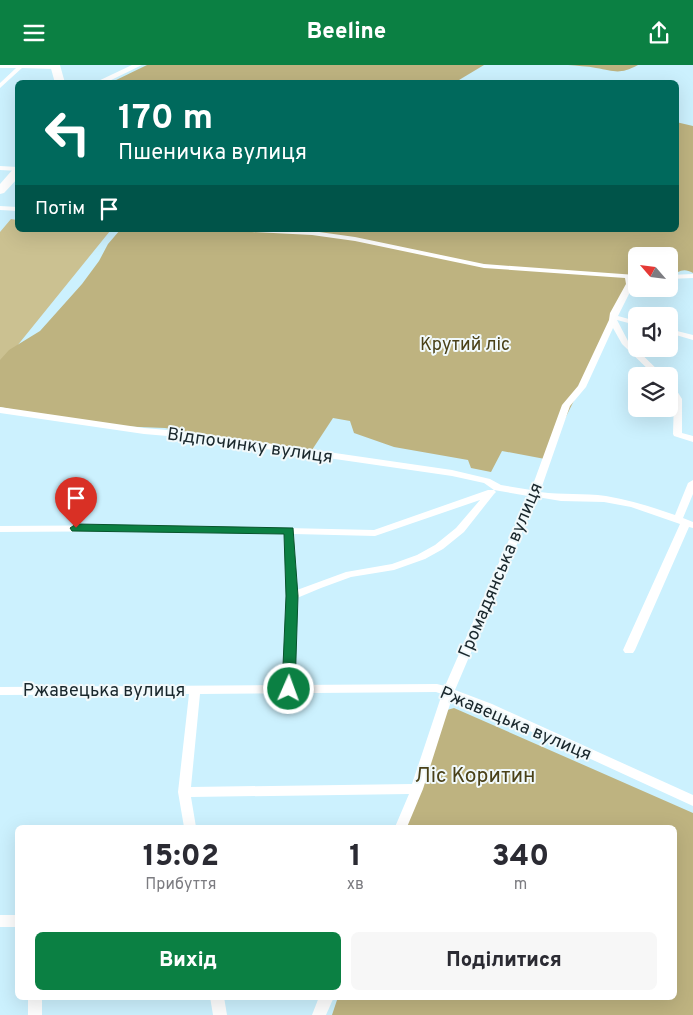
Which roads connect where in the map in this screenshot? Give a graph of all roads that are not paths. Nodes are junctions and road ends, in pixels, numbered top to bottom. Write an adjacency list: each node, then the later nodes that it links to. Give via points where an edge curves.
1 (138, 65): 6 (street)
2 (0, 66): 4 (street)
3 (55, 66): 4 (street); 5 (highway)
4 (20, 67): 7 (street)
5 (59, 80)
6 (104, 80)
7 (0, 86)
8 (0, 168): 9 (street)
9 (15, 169)
10 (15, 173): 11 (highway)
11 (0, 191)
12 (0, 208): 13 (street)
13 (15, 209)
14 (292, 232): 15 (street, via 355,239 484,266)
15 (628, 276)
16 (693, 276): 17 (street)
17 (678, 277)
18 (628, 288): 19 (street, Громадянська вулиця)
19 (613, 319): 20 (street); 23 (street, via 625,342); 29 (street, Громадянська вулиця, via 582,387 566,405)
20 (628, 322)
21 (678, 333): 22 (street)
22 (693, 337)
23 (651, 367)
24 (0, 410): 28 (street, Відпочинку вулиця, via 452,473 487,481)
25 (677, 417): 26 (street, via 677,434)
26 (693, 439)
27 (693, 483): 30 (street)
28 (494, 490): 29 (street); 32 (street, via 375,533); 33 (street, via 460,530 421,557 394,567 350,574)
29 (534, 493): 30 (street, via 633,504); 38 (street, Громадянська вулиця)
30 (686, 522): 34 (street)
31 (0, 529): 32 (street)
32 (289, 531): 33 (street)
33 (292, 596): 35 (street)
34 (629, 650)
35 (289, 689): 36 (street, Ржавецька вулиця); 38 (street, Ржавецька вулиця, via 408,686 437,688)
36 (195, 690): 37 (street, Ржавецька вулиця); 40 (street)
37 (0, 691)
38 (448, 693): 39 (street, Громадянська вулиця); 41 (street, Ржавецька вулиця, via 488,707)
39 (417, 789): 40 (street); 43 (street, Громадянська вулиця)
40 (184, 792): 42 (street)
41 (693, 801)
42 (190, 825)
43 (401, 825)
44 (0, 921): 45 (street)
45 (15, 921)
46 (35, 1000): 49 (street)
47 (218, 1000): 50 (street)
48 (326, 1000): 51 (street)
49 (35, 1015)
50 (220, 1015)
51 (319, 1015)

